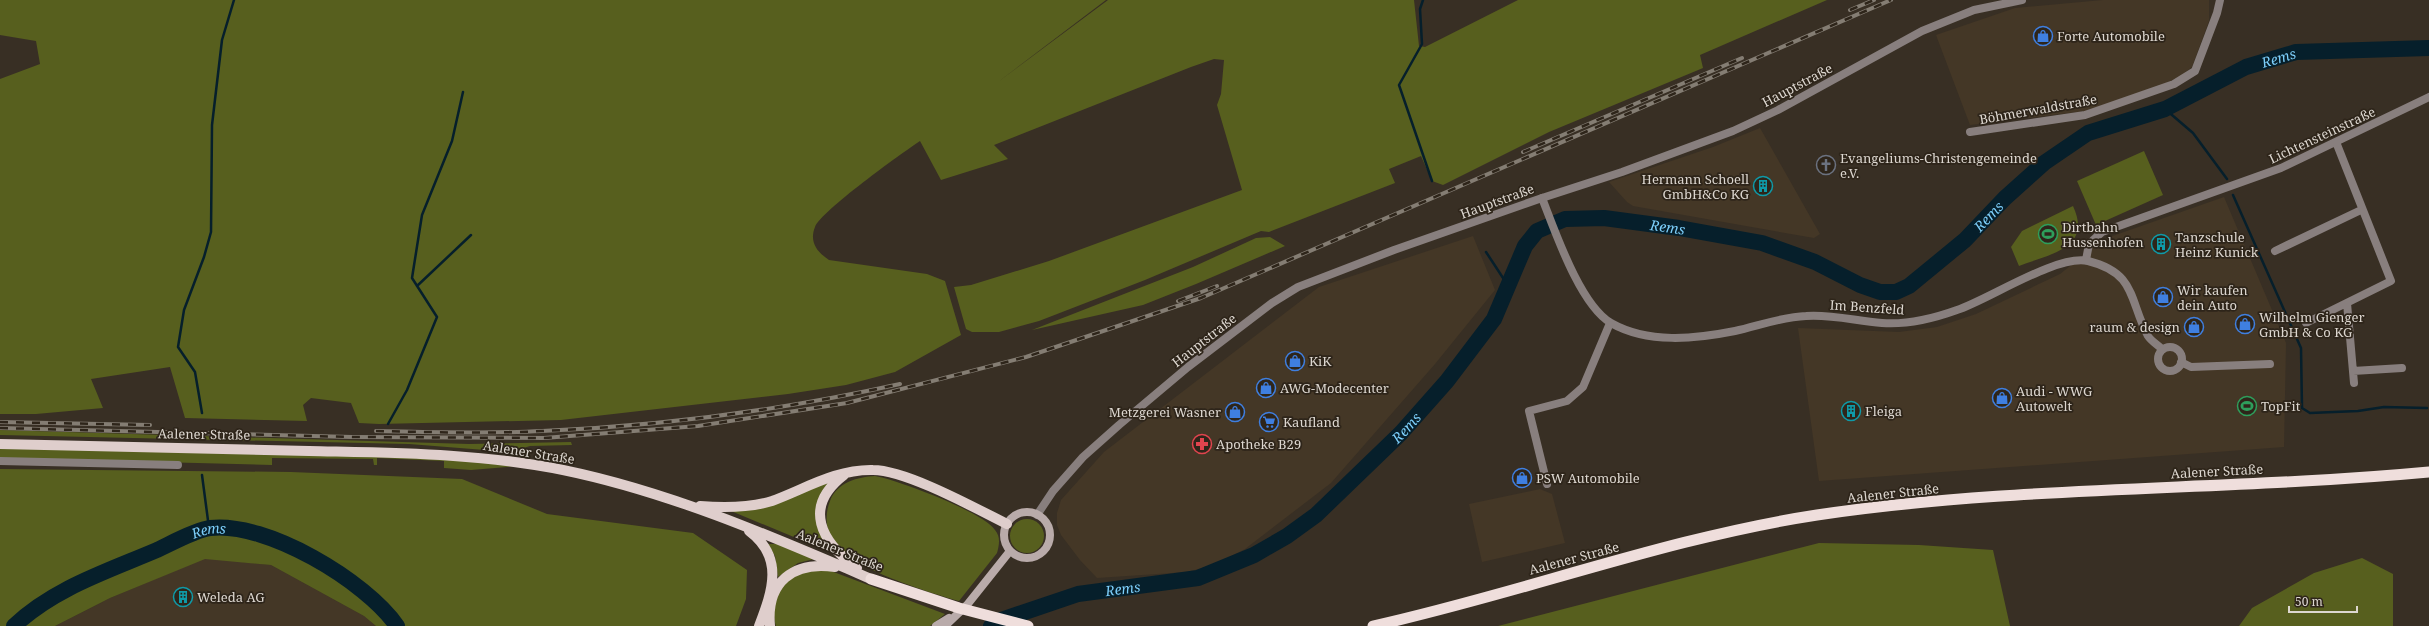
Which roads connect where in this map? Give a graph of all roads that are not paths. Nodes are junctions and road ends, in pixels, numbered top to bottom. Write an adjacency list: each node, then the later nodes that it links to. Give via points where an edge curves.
1 (2022, 0): 6 (street, Hauptstraße, via 1974,10 1922,30 1778,110 1733,131)
2 (2220, 0): 4 (street, Böhmerwaldstraße, via 2195,71 2174,84 2085,115)
3 (2429, 98): 5 (street, Lichtensteinstraße)
4 (1970, 132)
5 (2336, 142): 7 (street); 9 (street, Lichtensteinstraße, via 2280,168 2102,232 2089,244)
6 (1542, 198): 11 (street, Im Benzfeld, via 1577,282); 26 (street, Hauptstraße, via 1314,280 1284,295 1188,367 1119,425 1083,457)
7 (2361, 210): 8 (street); 10 (street, via 2391,280)
8 (2275, 251)
9 (2086, 260): 11 (street, Im Benzfeld, via 2053,266 1958,310 1918,322 1883,323 1827,316 1804,316 1692,337 1643,335); 13 (street, via 2120,276 2130,287 2149,338)
10 (2347, 303): 12 (street); 17 (street)
11 (1610, 323): 24 (street, via 1583,387 1567,401 1529,411)
12 (2306, 323)
13 (2162, 349): 14 (street, via 2174,348 2182,356); 14 (street, via 2157,358 2162,369 2174,370)
14 (2181, 362): 15 (street, via 2191,367)
15 (2270, 364)
16 (2402, 368): 17 (street)
17 (2353, 371): 18 (street)
18 (2354, 383)
19 (0, 444): 25 (main road, Aalener Straße, via 457,456 563,470 649,492)
20 (0, 461): 21 (street)
21 (178, 464)
22 (2429, 472): 38 (highway, Aalener Straße, via 2359,478 1993,496 1817,515 1740,529 1665,547)
23 (846, 473): 25 (main road, via 758,504 727,508); 27 (main road, via 872,470 893,473); 31 (main road, via 827,491 822,502 821,527 834,549)
24 (1547, 484)
25 (690, 506): 28 (main road, Aalener Straße)
26 (1037, 514): 27 (main road, via 1017,514); 29 (main road, via 1047,525 1050,533 1046,547 1042,552 1029,558 1022,558)
27 (1007, 524): 29 (main road, via 1004,538)
28 (741, 525): 30 (main road, Aalener Straße); 33 (main road, via 761,542 769,552 772,562 771,585)
29 (1010, 551): 32 (main road)
30 (848, 569): 31 (main road, Aalener Straße); 34 (main road, via 812,566 787,575 776,588 770,613)
31 (871, 579): 37 (highway, Aalener Straße, via 933,600)
32 (960, 612): 35 (main road); 36 (main road)
33 (759, 626)
34 (770, 626)
35 (936, 626)
36 (945, 626)
37 (1028, 626)
38 (1373, 626)

